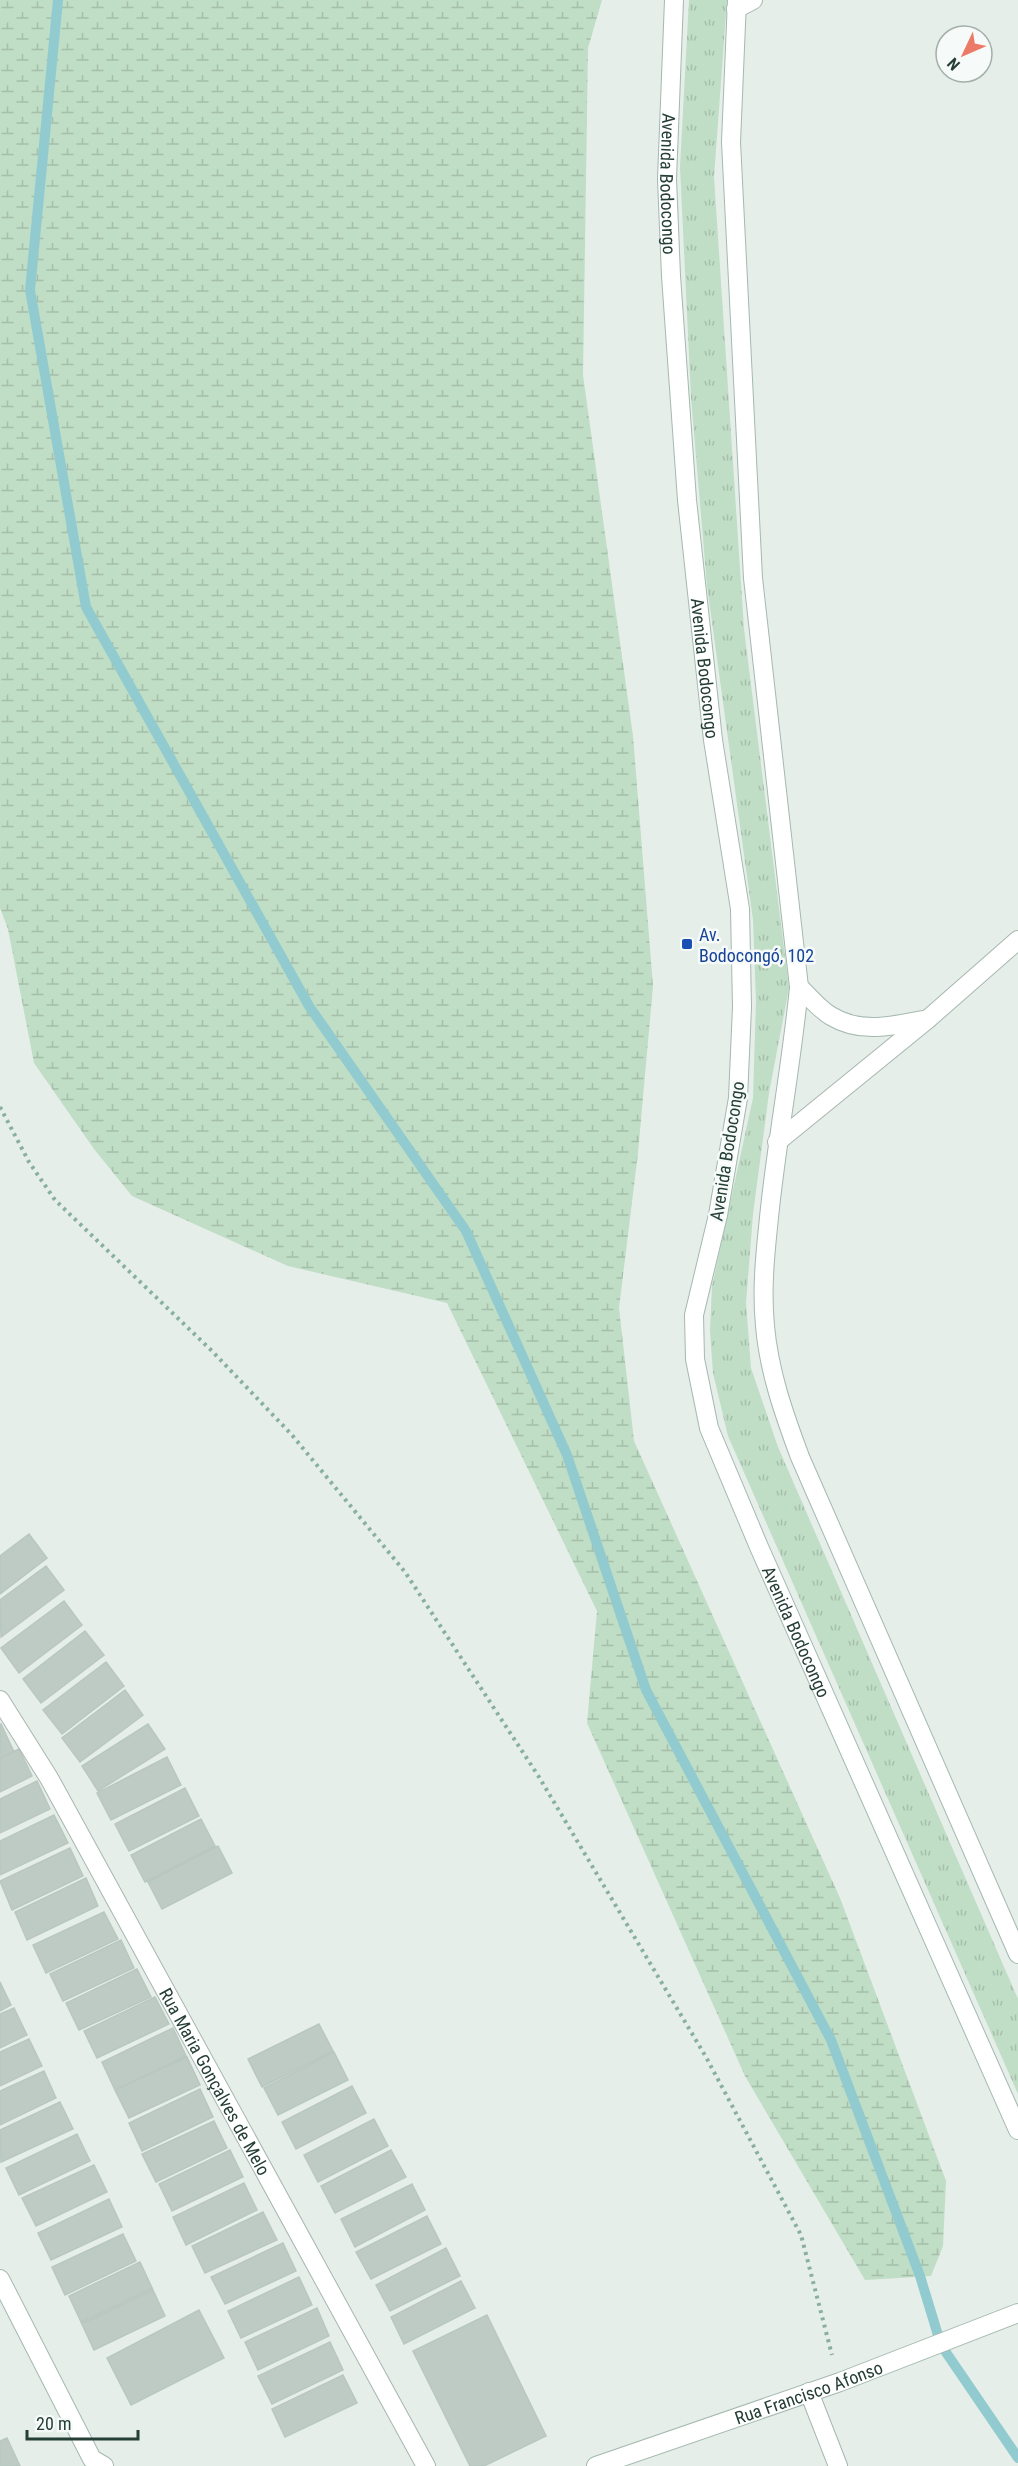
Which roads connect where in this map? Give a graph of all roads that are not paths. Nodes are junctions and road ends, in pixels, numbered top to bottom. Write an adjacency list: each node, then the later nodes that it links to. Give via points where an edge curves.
1 (674, 0): 10 (street, Avenida Bodocongo, via 667,180 672,288 688,511 713,740 740,909 742,1007 738,1098 718,1215 694,1315 695,1359 710,1428 759,1547)
2 (753, 0): 3 (street)
3 (736, 4): 5 (street, via 731,142 753,578)
4 (1018, 940): 6 (street)
5 (800, 987): 6 (street, via 830,1016 854,1026 875,1028); 7 (street)
6 (928, 1019): 7 (street)
7 (777, 1142): 9 (street, via 763,1272 765,1327 778,1397 805,1468)
8 (0, 1700): 15 (street, Rua Maria Gonçalves de Melo, via 49,1778)
9 (1018, 1954)
10 (1018, 2130)
11 (0, 2279): 14 (street)
12 (1018, 2313): 13 (street, Rua Francisco Afonso)
13 (809, 2392): 16 (street, Rua Francisco Afonso); 17 (street)
14 (97, 2464)
15 (426, 2466)
16 (596, 2466)
17 (838, 2466)

